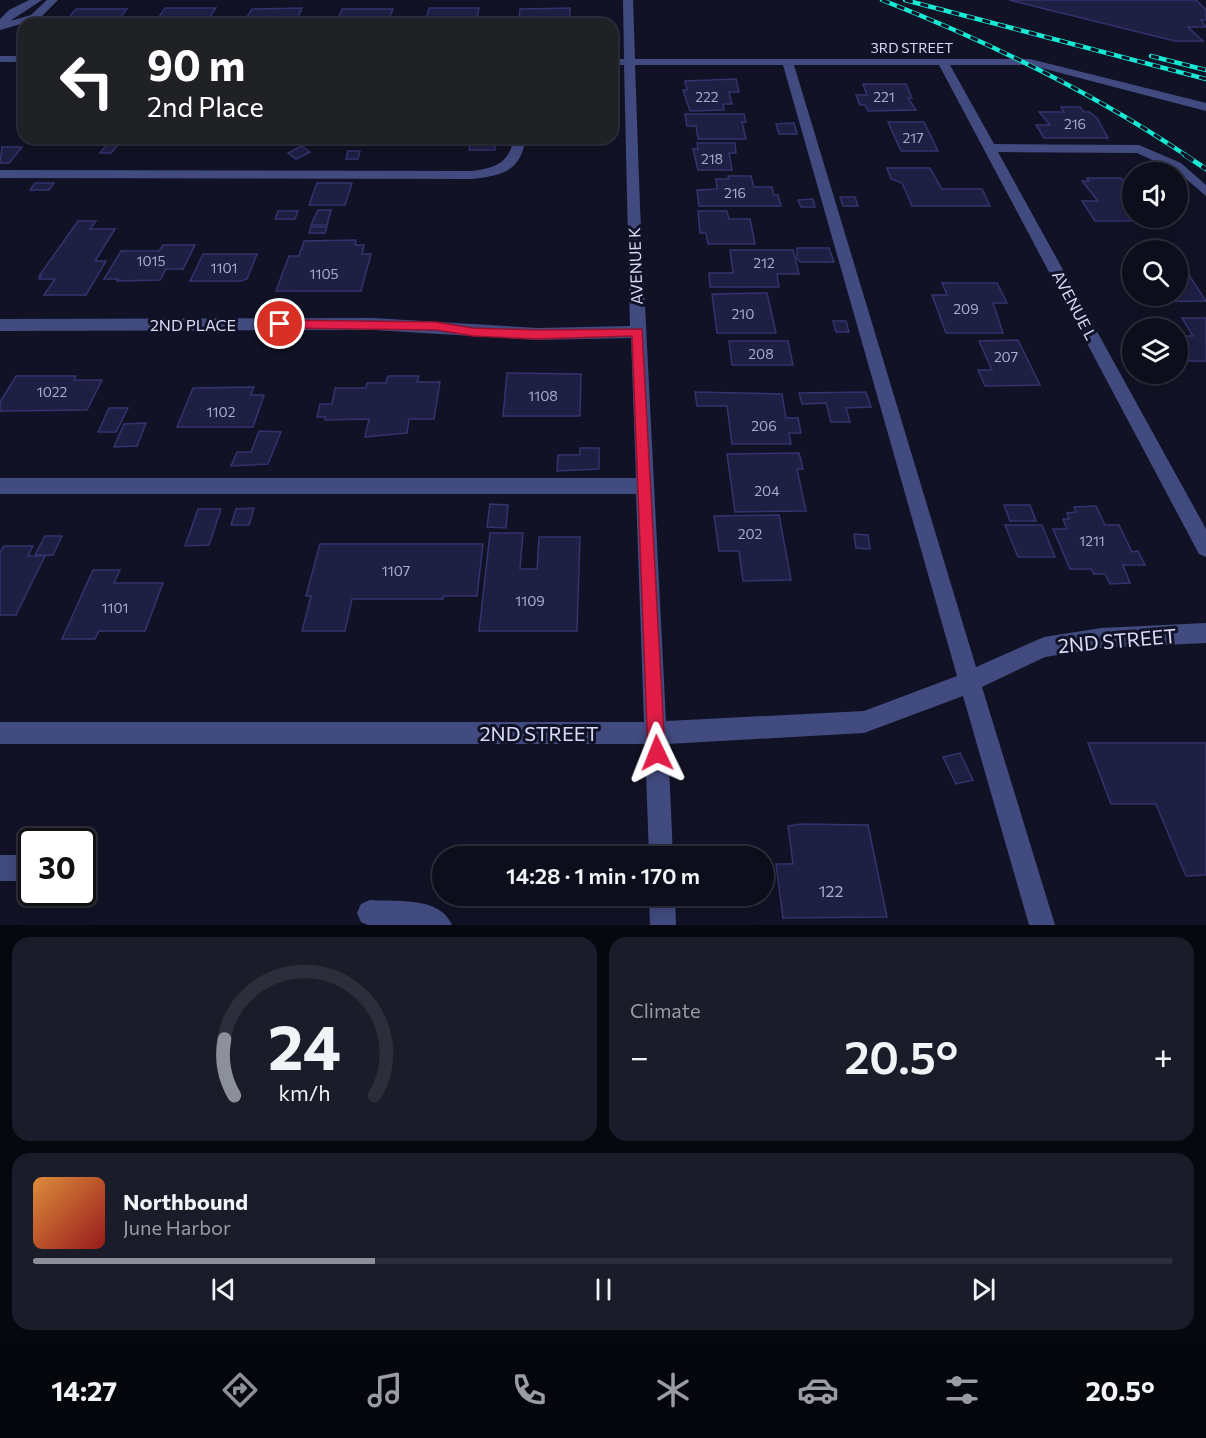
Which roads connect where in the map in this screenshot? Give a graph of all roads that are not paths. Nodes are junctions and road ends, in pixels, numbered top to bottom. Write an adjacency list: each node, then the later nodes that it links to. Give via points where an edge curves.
1 (37, 0): 5 (street)
2 (53, 0): 6 (street)
3 (628, 0): 12 (street, AVENUE K)
4 (0, 9): 5 (street)
5 (13, 12): 8 (street)
6 (31, 18)
7 (18, 21): 8 (street)
8 (0, 26)
9 (0, 59): 10 (street)
10 (18, 59)
11 (618, 62): 12 (street, 3RD STREET)
12 (630, 62): 13 (street, 3RD STREET); 21 (street, AVENUE K)
13 (788, 62): 14 (street, 3RD STREET); 26 (street)
14 (943, 62): 15 (street, 3RD STREET, via 1040,63); 17 (street, AVENUE L)
15 (1206, 107)
16 (519, 144): 18 (street, via 516,159 509,165 472,175)
17 (990, 148): 19 (street, via 1139,149 1176,166); 24 (street, AVENUE L)
18 (0, 174)
19 (1206, 192)
20 (0, 325): 21 (street, 2ND PLACE, via 373,324 537,334)
21 (638, 332): 23 (street, AVENUE K)
22 (0, 486): 23 (street)
23 (645, 486): 28 (street, AVENUE K)
24 (1206, 548)
25 (1206, 633): 26 (street, 2ND STREET, via 1101,638 1044,647)
26 (968, 681): 28 (street, 2ND STREET, via 864,722); 34 (street)
27 (0, 733): 28 (street, 2ND STREET)
28 (656, 733): 29 (street, AVENUE K)
29 (661, 846)
30 (662, 906): 33 (street)
31 (370, 913): 32 (street, via 425,916)
32 (439, 925)
33 (663, 925)
34 (1042, 925)

